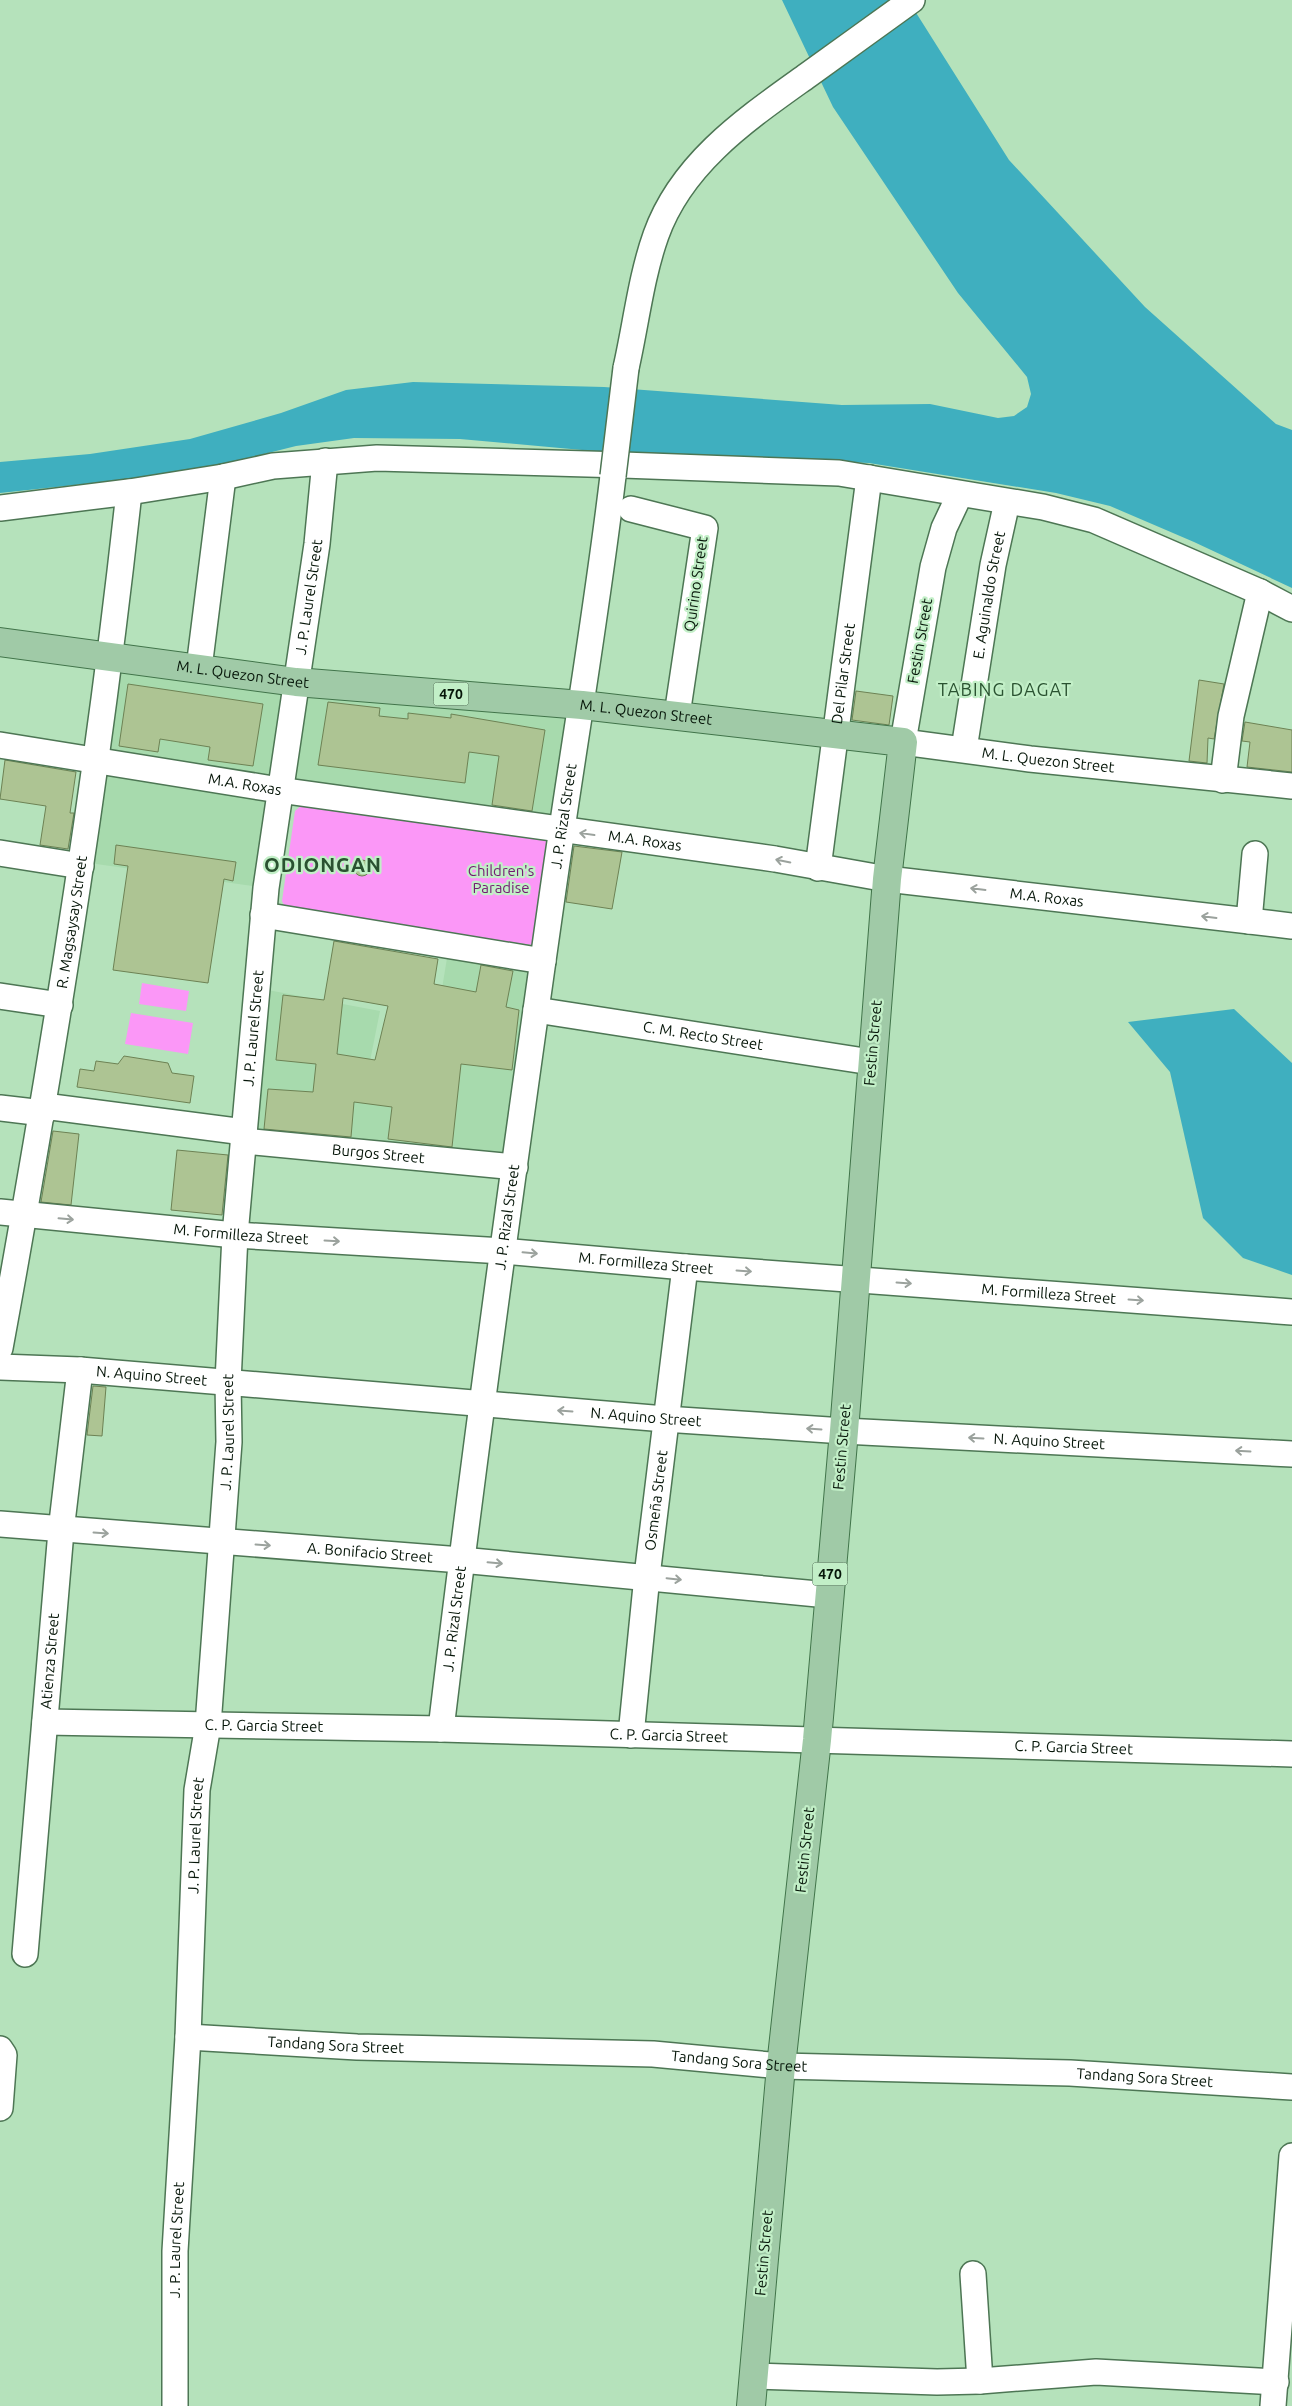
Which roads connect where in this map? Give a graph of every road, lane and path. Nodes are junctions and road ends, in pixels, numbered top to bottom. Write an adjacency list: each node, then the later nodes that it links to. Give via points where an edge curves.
1 (912, 0): 16 (street, J. P. Rizal Street, bridge, via 788,89 708,154 677,191 656,234 626,368)
2 (324, 461): 3 (street, via 273,466); 4 (street, via 377,458 623,464 839,473); 15 (street, J. P. Laurel Street, via 317,544)
3 (223, 477): 5 (street); 14 (street)
4 (869, 478): 6 (street); 18 (street, Del Pilar Street)
5 (129, 492): 8 (street); 13 (street, R. Magsaysay Street)
6 (960, 494): 7 (street); 19 (street, Festin Street, via 944,528 932,567)
7 (1007, 502): 10 (street, via 1094,520); 21 (street, E. Aguinaldo Street)
8 (0, 508)
9 (631, 509): 17 (street, Quirino Street, via 705,528)
10 (1260, 592): 11 (street); 23 (street, via 1231,716)
11 (1292, 609)
12 (0, 642): 13 (main road, M. L. Quezon Street / 470)
13 (112, 656): 14 (main road, M. L. Quezon Street / 470); 22 (street, R. Magsaysay Street)
14 (199, 668): 15 (main road, M. L. Quezon Street / 470)
15 (296, 682): 16 (main road, M. L. Quezon Street / 470); 25 (street, J. P. Laurel Street)
16 (582, 705): 17 (main road, M. L. Quezon Street / 470); 26 (street, J. P. Rizal Street)
17 (677, 715): 18 (main road, M. L. Quezon Street / 470)
18 (834, 735): 19 (main road, M. L. Quezon Street / 470); 30 (street, Del Pilar Street)
19 (904, 742): 21 (street, M. L. Quezon Street); 31 (main road, Festin Street / 470)
20 (0, 744): 22 (street, M.A. Roxas)
21 (964, 749): 23 (street, M. L. Quezon Street)
22 (96, 760): 25 (street, M.A. Roxas); 29 (street, R. Magsaysay Street)
23 (1223, 780): 24 (street, M. L. Quezon Street)
24 (1292, 786)
25 (279, 790): 26 (street, M.A. Roxas); 32 (street, J. P. Laurel Street)
26 (562, 830): 30 (street, M.A. Roxas, one-way to 26, via 775,859); 35 (street, J. P. Rizal Street)
27 (0, 853): 29 (street)
28 (1255, 854): 33 (street)
29 (81, 866): 37 (street, R. Magsaysay Street)
30 (818, 868): 31 (street, M.A. Roxas)
31 (887, 879): 33 (street, M.A. Roxas, one-way to 31); 39 (main road, Festin Street / 470)
32 (263, 916): 35 (street); 42 (street, J. P. Laurel Street)
33 (1249, 921): 34 (street, M.A. Roxas)
34 (1292, 926)
35 (543, 961): 38 (street, J. P. Rizal Street)
36 (0, 996): 37 (street)
37 (60, 1005): 41 (street, R. Magsaysay Street)
38 (536, 1010): 39 (street, C. M. Recto Street); 43 (street, J. P. Rizal Street)
39 (871, 1062): 49 (main road, Festin Street / 470)
40 (0, 1108): 41 (street, Burgos Street)
41 (44, 1109): 42 (street, Burgos Street); 45 (street, R. Magsaysay Street)
42 (244, 1136): 43 (street, Burgos Street); 46 (street, J. P. Laurel Street)
43 (515, 1167): 47 (street, J. P. Rizal Street)
44 (0, 1212): 45 (street, M. Formilleza Street)
45 (24, 1215): 46 (street, M. Formilleza Street, one-way to 46); 51 (street, R. Magsaysay Street)
46 (235, 1235): 47 (street, M. Formilleza Street, one-way to 47); 54 (street, J. P. Laurel Street)
47 (503, 1251): 48 (street, M. Formilleza Street, one-way to 48); 55 (street, J. P. Rizal Street)
48 (684, 1266): 49 (street, M. Formilleza Street, one-way to 49); 56 (street, Osmeña Street)
49 (856, 1280): 50 (street, M. Formilleza Street, one-way to 50); 57 (main road, Festin Street / 470)
50 (1292, 1312)
51 (0, 1348)
52 (0, 1367): 53 (street, N. Aquino Street)
53 (80, 1370): 54 (street, N. Aquino Street); 60 (street, Atienza Street)
54 (228, 1382): 55 (street, N. Aquino Street); 61 (street, J. P. Laurel Street, via 229,1442)
55 (481, 1405): 56 (street, N. Aquino Street, one-way to 55); 62 (street, J. P. Rizal Street)
56 (665, 1419): 57 (street, N. Aquino Street, one-way to 56); 63 (street, Osmeña Street)
57 (844, 1431): 58 (street, N. Aquino Street, one-way to 57); 64 (main road, Festin Street / 470)
58 (1292, 1454)
59 (0, 1524): 60 (street, A. Bonifacio Street)
60 (62, 1531): 61 (street, A. Bonifacio Street, one-way to 61); 65 (street, Atienza Street)
61 (222, 1542): 62 (street, A. Bonifacio Street, one-way to 62); 66 (street, J. P. Laurel Street)
62 (461, 1560): 63 (street, A. Bonifacio Street, one-way to 63); 67 (street, J. P. Rizal Street)
63 (647, 1576): 64 (street, A. Bonifacio Street, one-way to 64); 68 (street, Osmeña Street)
64 (828, 1595): 69 (main road, Festin Street / 470)
65 (45, 1722): 66 (street, C. P. Garcia Street); 71 (street, Atienza Street)
66 (208, 1725): 67 (street, C. P. Garcia Street); 72 (street, J. P. Laurel Street, via 197,1790)
67 (442, 1729): 68 (street, C. P. Garcia Street)
68 (631, 1735): 69 (street, C. P. Garcia Street)
69 (817, 1740): 70 (street, C. P. Garcia Street); 74 (main road, Festin Street / 470)
70 (1292, 1754)
71 (25, 1954)
72 (188, 2037): 74 (street, Tandang Sora Street, via 357,2047 653,2054); 82 (street, J. P. Laurel Street, via 175,2250)
73 (0, 2049): 76 (street, via 4,2055)
74 (781, 2066): 75 (street, Tandang Sora Street, via 1070,2073); 79 (main road, Festin Street / 470)
75 (1292, 2087)
76 (0, 2108)
77 (1292, 2156): 81 (street)
78 (973, 2274): 80 (street)
79 (753, 2376): 80 (street); 83 (main road, Festin Street / 470)
80 (980, 2381): 81 (street, via 1096,2372)
81 (1276, 2382): 84 (street)
82 (175, 2406)
83 (751, 2406)
84 (1273, 2406)

